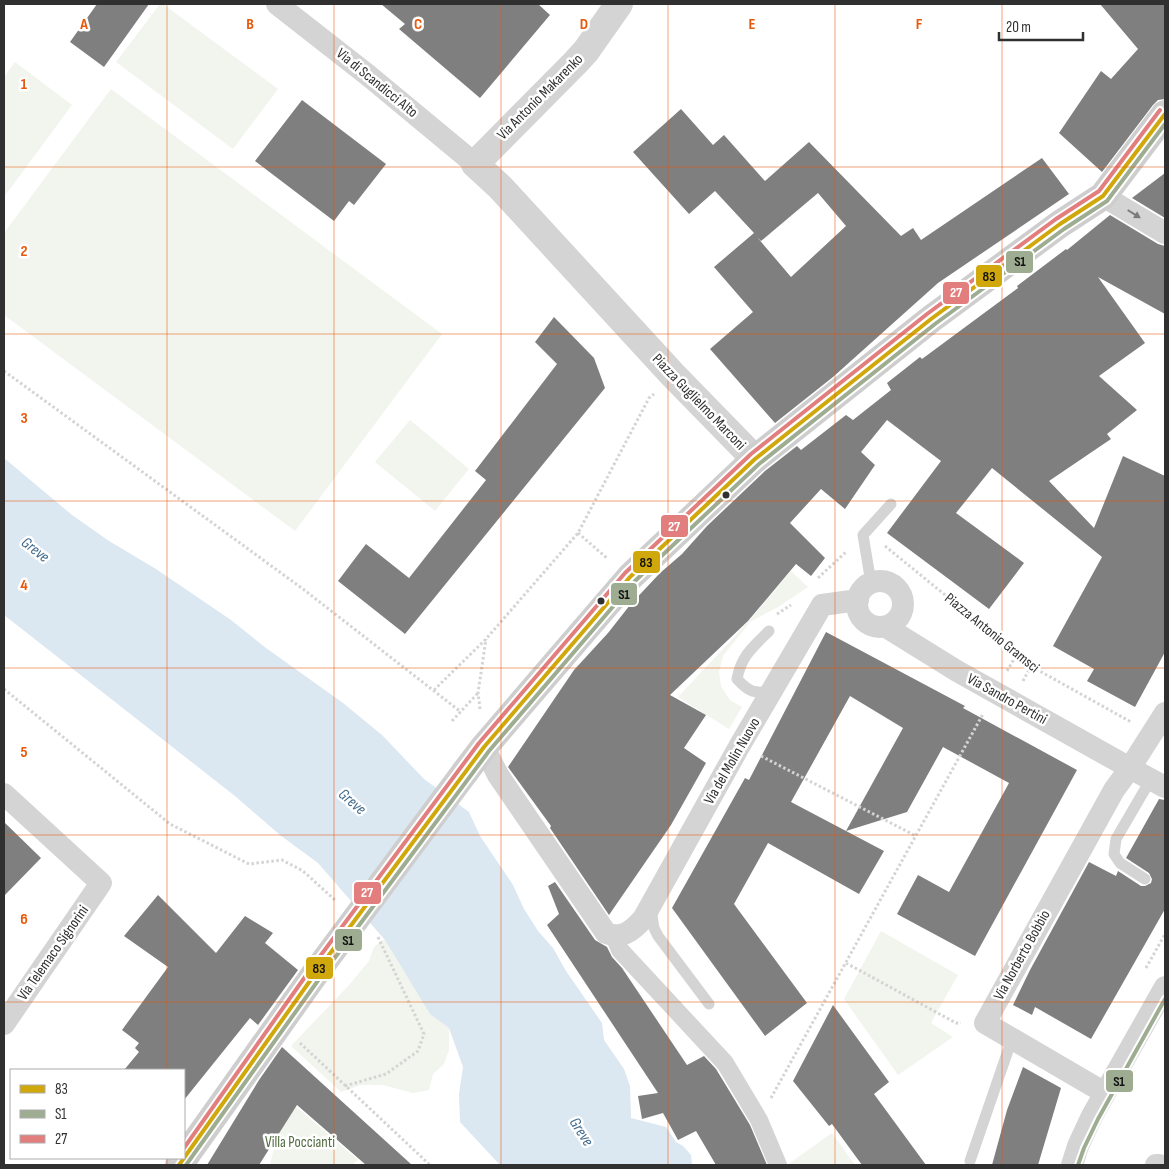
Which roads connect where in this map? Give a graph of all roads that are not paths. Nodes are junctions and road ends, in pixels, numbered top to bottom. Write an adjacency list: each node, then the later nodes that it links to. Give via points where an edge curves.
1 (277, 4): 4 (street, Via di Scandicci Alto)
2 (619, 4): 4 (street, Via Antonio Makarenko, via 581,57)
3 (1165, 114): 5 (main road)
4 (475, 164): 7 (street, Piazza Guglielmo Marconi)
5 (1103, 196): 6 (street, one-way to 6); 7 (main road, via 932,319)
6 (1165, 234)
7 (754, 459): 14 (main road, Piazza Guglielmo Marconi, via 630,577)
8 (891, 504): 9 (lane, via 863,534)
9 (864, 591): 10 (street, Via Sandro Pertini, via 860,615 871,626); 10 (street, via 886,582 893,585 902,597 902,612); 12 (street, Via del Molin Nuovo, via 822,605)
10 (886, 627): 15 (street, Via Sandro Pertini)
11 (769, 632): 12 (lane, via 740,665 737,679 747,690 759,693)
12 (773, 690): 19 (street, Via del Molin Nuovo)
13 (1165, 713): 15 (street)
14 (484, 747): 20 (street, via 498,775 579,894 606,933); 26 (main road, Piazza Guglielmo Marconi, bridge, via 317,971)
15 (1130, 768): 16 (street); 24 (street, Via Norberto Bobbio, via 1114,790 984,1024)
16 (1158, 783): 18 (lane, via 1116,839 1114,854 1120,863)
17 (4, 794): 23 (street, Via Telemaco Signorini, via 101,883)
18 (1145, 879)
19 (650, 906): 20 (street, Via del Molin Nuovo, via 637,926); 22 (lane, via 658,936)
20 (614, 936): 28 (street, via 620,950 725,1063 759,1120)
21 (1165, 987): 25 (street)
22 (709, 1004)
23 (4, 1024)
24 (1012, 1039): 25 (street); 27 (lane)
25 (1105, 1092): 29 (street)
26 (185, 1157)
27 (970, 1161)
28 (778, 1165)
29 (1072, 1165)

